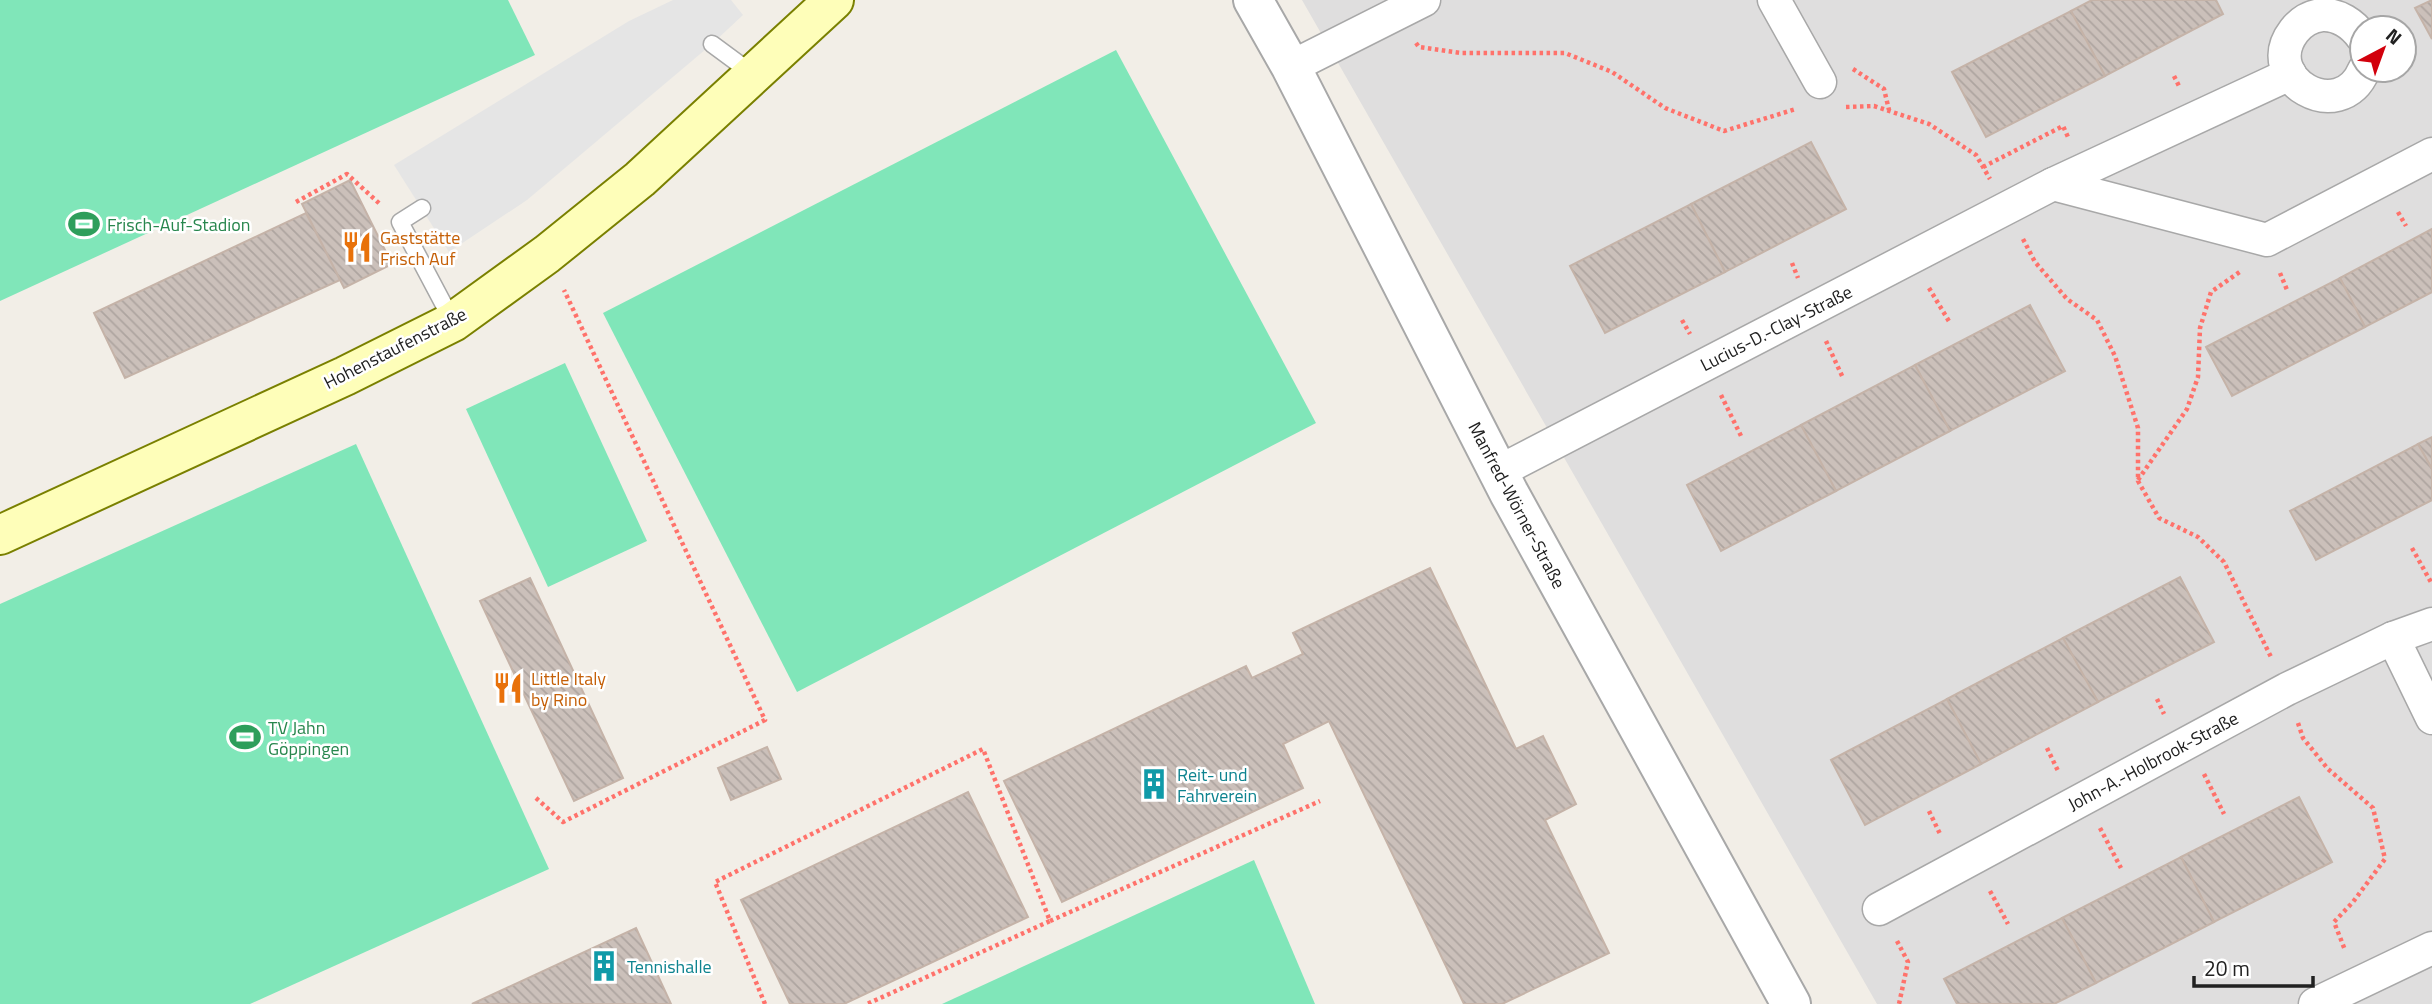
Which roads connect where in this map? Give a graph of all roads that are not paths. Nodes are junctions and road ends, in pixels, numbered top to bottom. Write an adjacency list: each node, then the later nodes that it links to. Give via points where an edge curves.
1 (834, 0): 10 (main road, Hohenstaufenstraße)
2 (1253, 0): 8 (street, Manfred-Wörner-Straße)
3 (1774, 0): 12 (street)
4 (2328, 5): 6 (street); 9 (street, via 2289,38 2285,50)
5 (1410, 7): 8 (street)
6 (2348, 21)
7 (712, 44): 10 (lane)
8 (1291, 67): 17 (street, Manfred-Wörner-Straße)
9 (2290, 74): 11 (street, via 2310,93 2324,96 2338,95); 14 (street, Lucius-D.-Clay-Straße)
10 (754, 75): 16 (main road, Hohenstaufenstraße, via 640,179)
11 (2355, 84)
12 (1821, 99)
13 (2432, 154): 14 (street, via 2267,240)
14 (2053, 184): 17 (street, Lucius-D.-Clay-Straße)
15 (422, 208): 16 (lane, via 400,222)
16 (453, 322): 18 (main road, Hohenstaufenstraße)
17 (1498, 472): 24 (street, Manfred-Wörner-Straße)
18 (0, 535)
19 (2432, 624): 20 (street, John-A.-Holbrook-Straße)
20 (2393, 638): 21 (street); 22 (street, John-A.-Holbrook-Straße, via 2287,689)
21 (2432, 719)
22 (1879, 909)
23 (2432, 948): 25 (street)
24 (1791, 1004)
25 (2315, 1004)

